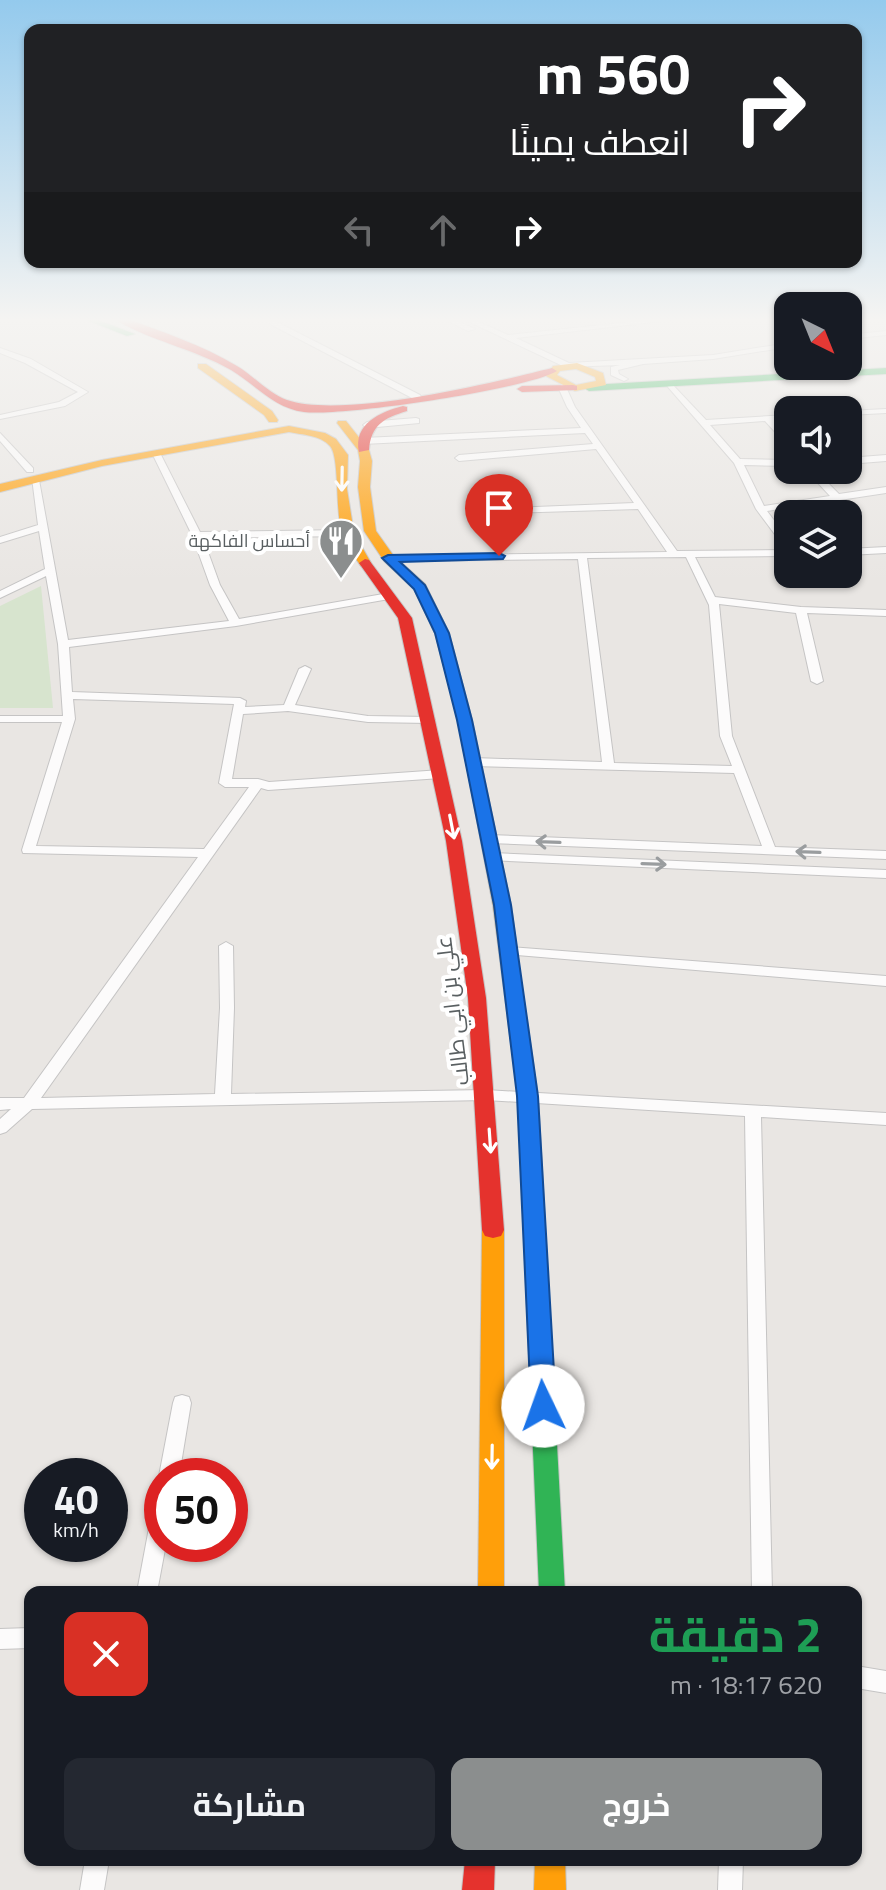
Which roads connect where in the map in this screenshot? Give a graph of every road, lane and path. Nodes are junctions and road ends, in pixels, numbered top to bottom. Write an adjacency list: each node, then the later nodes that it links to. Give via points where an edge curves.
1 (52, 406): 12 (street)
2 (258, 406): 13 (main road)
3 (302, 406): 9 (main road)
4 (412, 406): 8 (street)
5 (422, 406): 8 (main road)
6 (580, 406): 20 (street)
7 (690, 406): 17 (street)
8 (415, 408): 9 (main road); 16 (main road); 22 (main road, via 386,414)
9 (315, 409): 13 (main road, via 286,411); 16 (main road, via 334,413)
10 (886, 411): 11 (street)
11 (862, 412)
12 (0, 417)
13 (273, 418): 19 (main road, علي بن ابي طالب); 30 (main road)
14 (774, 418): 15 (street)
15 (768, 419): 17 (street); 18 (street)
16 (343, 422): 19 (main road, via 323,429); 22 (main road)
17 (705, 423): 28 (street)
18 (774, 426)
19 (298, 428): 24 (main road); 41 (main road, علي بن ابي طالب, one-way to 41, via 332,441 342,455)
20 (587, 430): 22 (street); 23 (street)
21 (0, 436): 30 (street)
22 (364, 438): 50 (main road, via 370,531)
23 (598, 446): 25 (street); 36 (street)
24 (156, 453): 30 (main road); 42 (street)
25 (459, 458)
26 (886, 458): 27 (street)
27 (862, 460)
28 (738, 462): 29 (street); 37 (street)
29 (774, 463)
30 (32, 475): 31 (main road); 33 (main road); 39 (street)
31 (0, 478)
32 (823, 484): 35 (street)
33 (0, 488)
34 (886, 490): 35 (street)
35 (835, 496): 37 (street)
36 (638, 506): 38 (street); 47 (street)
37 (761, 509): 40 (street)
38 (511, 511)
39 (44, 526): 43 (street); 51 (street)
40 (774, 527)
41 (348, 533): 42 (street); 53 (main road, علي بن ابي طالب)
42 (197, 535): 57 (street)
43 (0, 540)
44 (886, 550): 45 (street)
45 (862, 551)
46 (774, 553): 48 (street)
47 (674, 554): 48 (street); 49 (street)
48 (689, 554): 54 (street)
49 (582, 555): 50 (street); 68 (street)
50 (388, 558): 67 (main road, via 412,578 442,633)
51 (52, 570): 52 (street); 58 (street)
52 (0, 595)
53 (389, 596): 57 (street); 66 (main road, علي بن ابي طالب, via 405,618)
54 (711, 600): 55 (street); 69 (street, via 726,736)
55 (801, 610): 56 (street); 60 (street)
56 (886, 613)
57 (236, 623): 58 (street)
58 (63, 644): 61 (street)
59 (305, 669): 62 (street)
60 (817, 681)
61 (67, 695): 63 (street, via 240,701); 65 (street)
62 (288, 708): 63 (street); 66 (street, via 368,719)
63 (239, 711): 71 (street, via 225,783)
64 (0, 719): 65 (street)
65 (69, 719): 74 (street, via 28,850)
66 (429, 720): 70 (main road, علي بن ابي طالب)
67 (473, 762): 68 (street); 72 (main road)
68 (608, 766): 69 (street)
69 (739, 770): 73 (street)
70 (441, 774): 71 (street); 80 (main road, علي بن ابي طالب, one-way to 80, via 477,998)
71 (258, 783): 74 (street)
72 (491, 848): 73 (street, one-way to 72); 76 (street, one-way to 76); 78 (main road)
73 (770, 850): 75 (street, one-way to 73)
74 (205, 853): 83 (street)
75 (886, 855)
76 (886, 874)
77 (226, 946): 82 (street)
78 (510, 951): 79 (street); 81 (main road)
79 (886, 981)
80 (486, 1095): 81 (street); 82 (street); 92 (main road, علي بن ابي طالب, one-way to 92, via 494,1277)
81 (528, 1096): 85 (street); 93 (main road)
82 (223, 1100): 83 (street)
83 (29, 1103): 84 (street); 87 (street)
84 (0, 1104)
85 (753, 1111): 86 (street); 94 (street)
86 (886, 1119)
87 (0, 1128)
88 (182, 1403): 89 (street)
89 (172, 1458)
90 (153, 1562): 91 (street)
91 (148, 1586)
92 (491, 1586)
93 (552, 1586)
94 (762, 1586)
95 (24, 1638): 96 (street)
96 (0, 1639)
97 (862, 1678): 98 (street)
98 (886, 1682)
99 (96, 1866): 103 (street)
100 (480, 1866): 104 (main road)
101 (550, 1866): 105 (main road)
102 (731, 1866): 106 (street)
103 (92, 1890)
104 (478, 1890)
105 (550, 1890)
106 (730, 1890)

